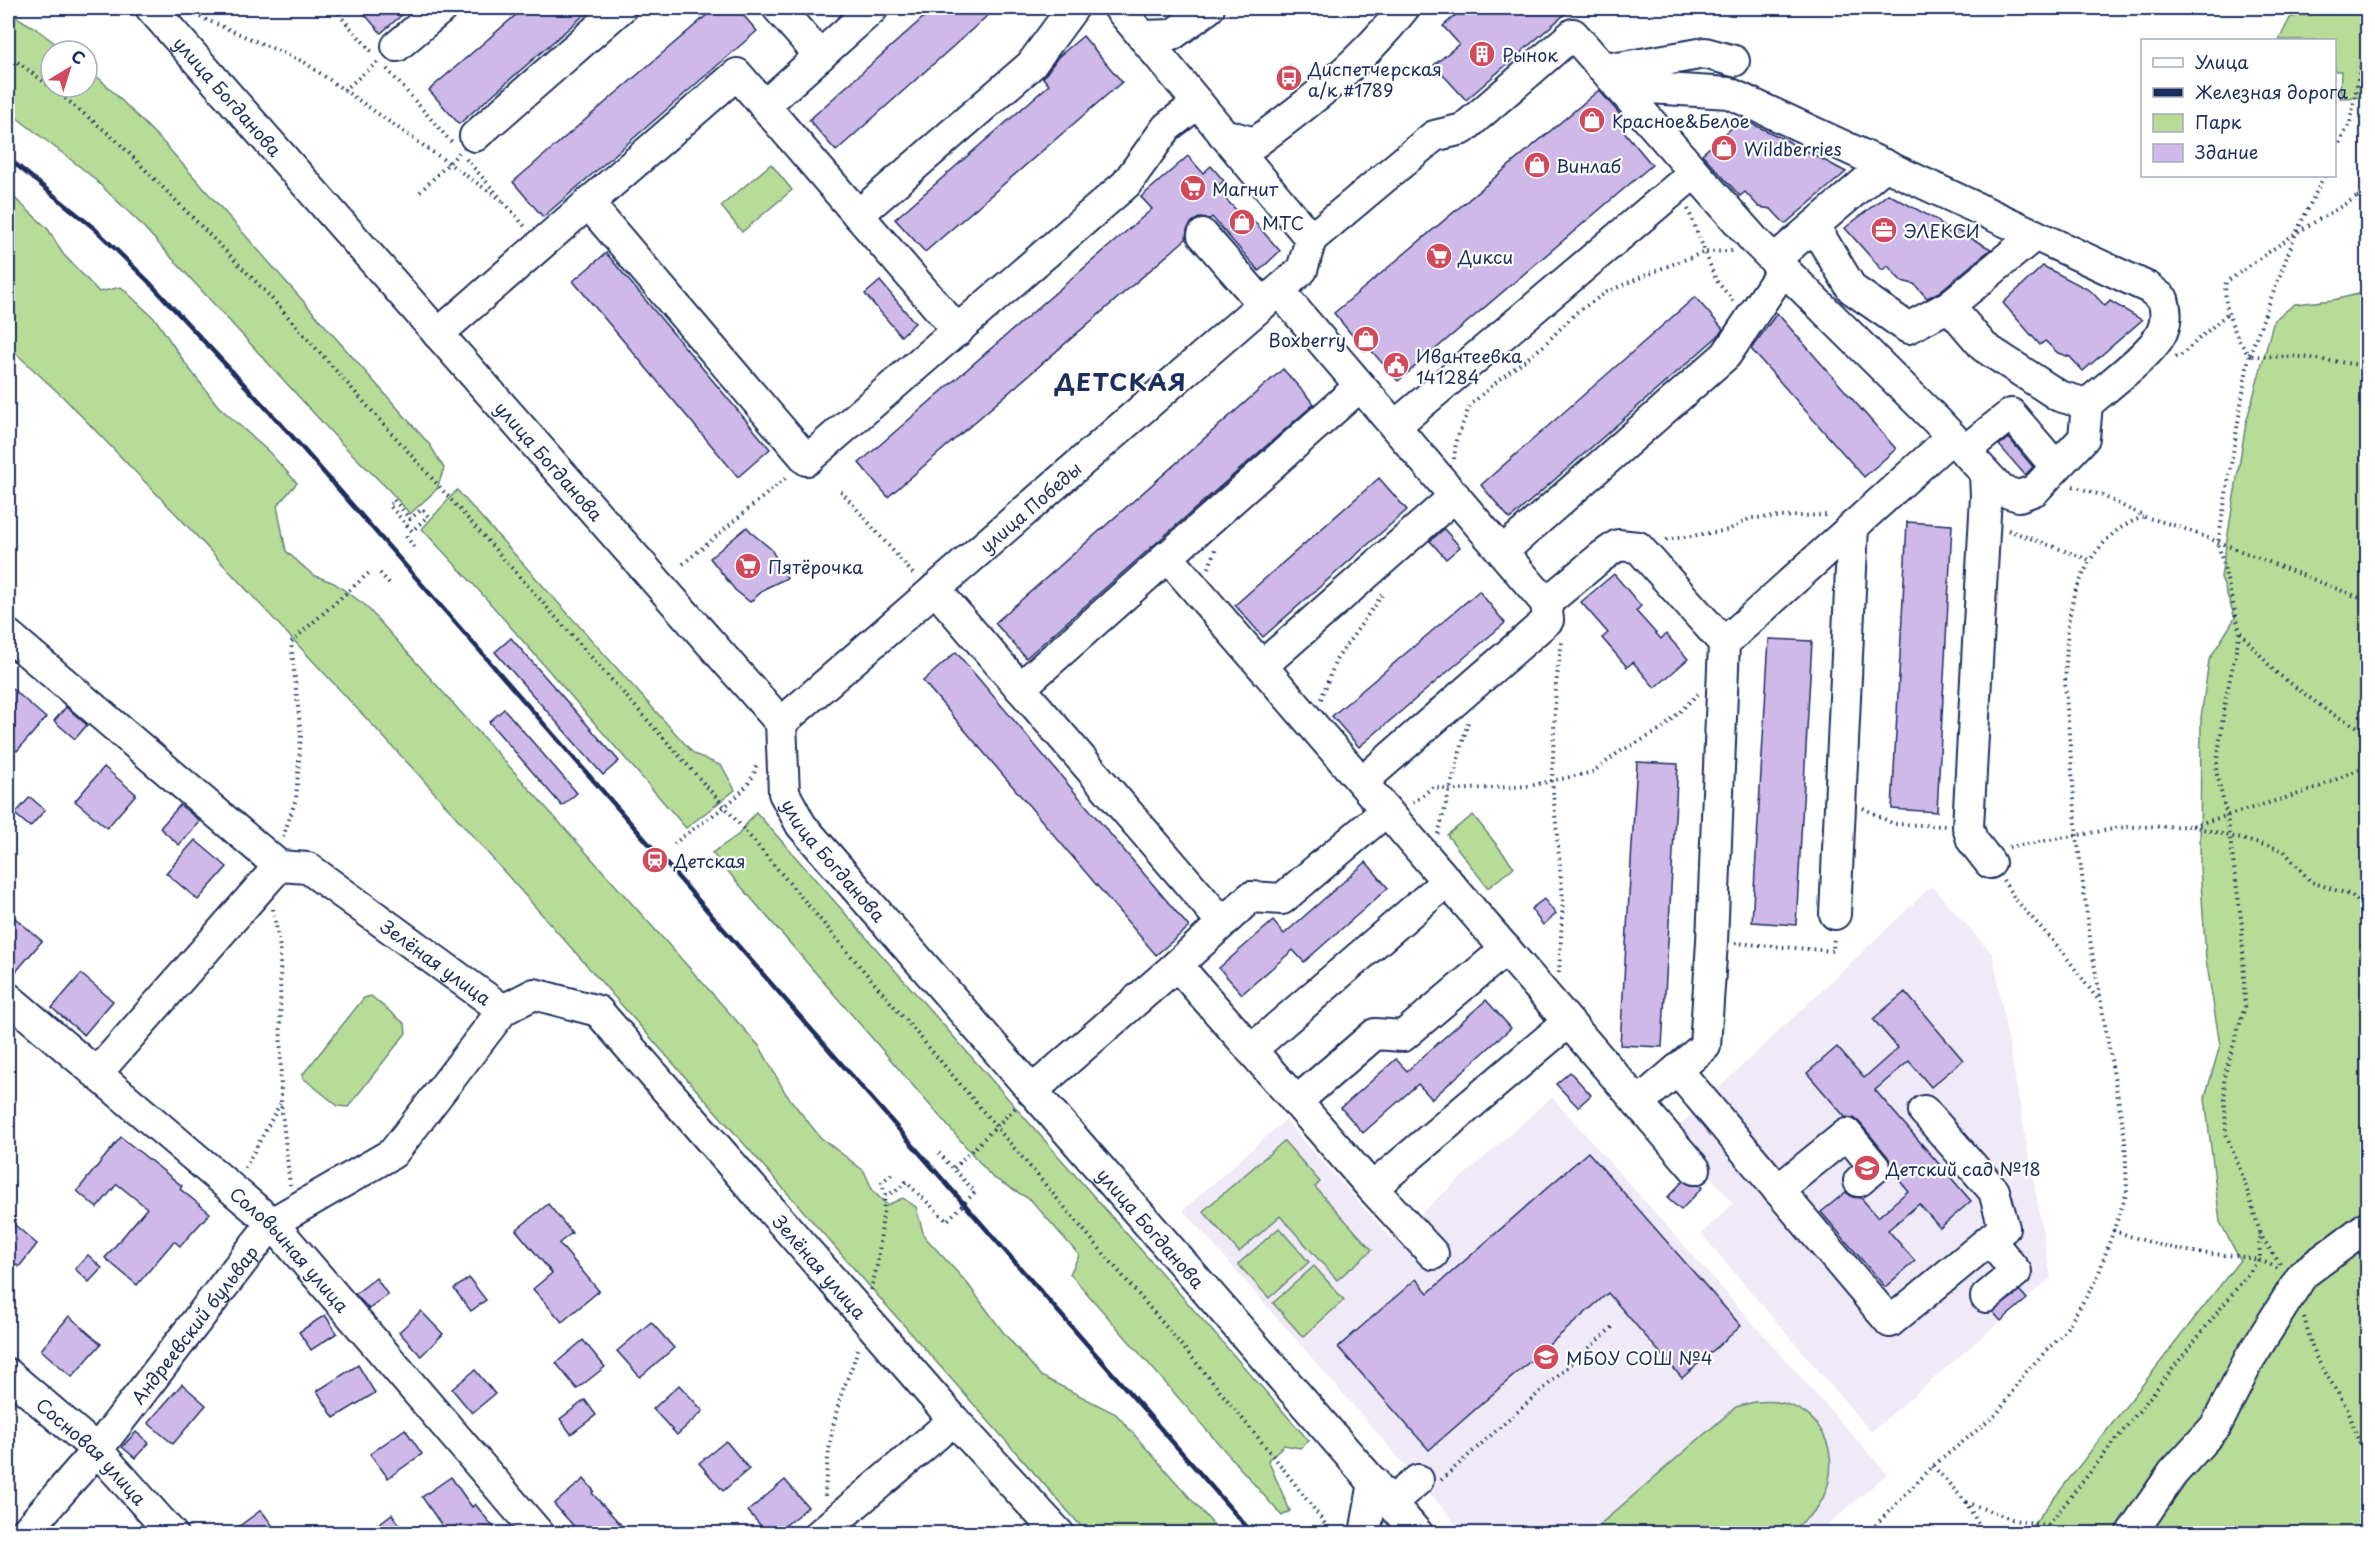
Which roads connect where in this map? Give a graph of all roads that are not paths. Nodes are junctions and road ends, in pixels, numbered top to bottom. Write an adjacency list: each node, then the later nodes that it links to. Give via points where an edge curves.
1 (151, 8): 32 (street, улица Богданова)
2 (442, 8): 11 (street)
3 (621, 8): 18 (street)
4 (778, 8): 12 (street)
5 (873, 8): 12 (street)
6 (1073, 8): 22 (street, via 1031,65)
7 (1119, 8): 10 (street)
8 (1209, 8): 10 (street, via 1172,35)
9 (1396, 10): 17 (street, via 1360,59 1255,143)
10 (1142, 36): 15 (street)
11 (388, 53)
12 (820, 56): 16 (street)
13 (1734, 61): 14 (street, via 1705,53 1618,68)
14 (1609, 76): 19 (street, via 1729,93); 20 (street); 26 (street, via 1573,34 1463,129 1434,136)
15 (1198, 103): 17 (street); 31 (street, via 1167,127 1126,184)
16 (764, 106): 21 (street, via 737,74); 22 (street)
17 (1224, 134): 26 (street)
18 (467, 144)
19 (1885, 165): 23 (street); 25 (street)
20 (1686, 180): 27 (street); 36 (street)
21 (588, 203): 31 (street, via 807,460); 32 (street)
22 (858, 215): 31 (street)
23 (1814, 226): 27 (street); 30 (street, via 1852,289)
24 (1203, 236): 28 (street)
25 (2035, 236): 29 (street); 35 (street, via 2149,288 2163,299 2166,311 2162,332 2150,348)
26 (1311, 239): 28 (street, улица Победы, via 1302,270)
27 (1773, 259): 33 (street); 42 (street, via 1750,318 1726,355)
28 (1271, 298): 34 (street); 44 (street, улица Победы)
29 (1949, 306): 30 (street); 35 (street, via 1984,347 2059,396)
30 (1908, 328): 33 (street)
31 (958, 331)
32 (438, 334): 50 (street, улица Богданова, via 477,388)
33 (1876, 361): 37 (street)
34 (1360, 386): 36 (street); 43 (street)
35 (2087, 404): 38 (street, via 2084,438)
36 (1395, 426): 40 (street)
37 (1958, 444): 38 (street, via 2011,414); 39 (street); 41 (street)
38 (2052, 472): 39 (street, via 2035,490 2019,496 2002,491)
39 (1985, 474): 53 (street)
40 (1454, 482): 42 (street); 48 (street)
41 (1859, 521): 47 (street); 56 (street)
42 (1503, 551): 45 (street)
43 (1167, 556): 48 (street); 49 (street)
44 (932, 591): 49 (street); 50 (street, улица Победы)
45 (1546, 603): 47 (street, via 1618,545 1638,548); 51 (street, via 1548,620)
46 (8, 635): 54 (street)
47 (1724, 643): 64 (street, via 1705,1046)
48 (1262, 666): 51 (street)
49 (1020, 688): 57 (street)
50 (781, 723): 66 (street, улица Богданова, via 783,793 801,825)
51 (1362, 782): 52 (street)
52 (1386, 811): 55 (street); 57 (street, via 1282,898 1251,897)
53 (1980, 847)
54 (279, 866): 61 (street, Зелёная улица, via 308,868); 65 (street)
55 (1439, 872): 58 (street); 63 (street)
56 (1835, 914)
57 (1222, 922): 59 (street)
58 (1506, 949): 62 (street); 67 (street, via 1403,1036 1375,1035)
59 (1177, 965): 63 (street); 66 (street)
60 (8, 998): 65 (street, Соловьиная улица)
61 (503, 1010): 74 (street, Андреевский бульвар, via 393,1153); 80 (street, Зелёная улица, via 534,994 598,1011)
62 (1563, 1016): 68 (street); 72 (street)
63 (1251, 1050): 67 (street)
64 (1677, 1070): 68 (street); 73 (street)
65 (97, 1073): 74 (street, Соловьиная улица, via 234,1190)
66 (1026, 1098): 83 (street, улица Богданова)
67 (1296, 1102): 72 (street)
68 (1638, 1103): 70 (street)
69 (1924, 1111): 76 (street, via 1994,1191 2004,1228)
70 (1695, 1169)
71 (1859, 1181): 73 (street, via 1875,1168 1847,1134)
72 (1372, 1188): 77 (street)
73 (1779, 1191): 76 (street, via 1890,1322)
74 (282, 1217): 81 (street, Андреевский бульвар); 87 (street, Соловьиная улица)
75 (2367, 1226): 91 (street, via 2292,1281 2216,1426 2173,1473)
76 (1990, 1240): 78 (street, via 2016,1272)
77 (1433, 1254)
78 (1986, 1297)
79 (8, 1374): 81 (street, Сосновая улица)
80 (954, 1420): 84 (street); 88 (street, Зелёная улица)
81 (97, 1450): 85 (street, Андреевский бульвар); 86 (street, Сосновая улица)
82 (1427, 1482): 83 (street)
83 (1382, 1492): 89 (street); 90 (street, улица Богданова)
84 (822, 1532)
85 (24, 1533)
86 (172, 1533)
87 (539, 1533)
88 (1059, 1533)
89 (1365, 1533)
90 (1418, 1533)
91 (2131, 1533)

